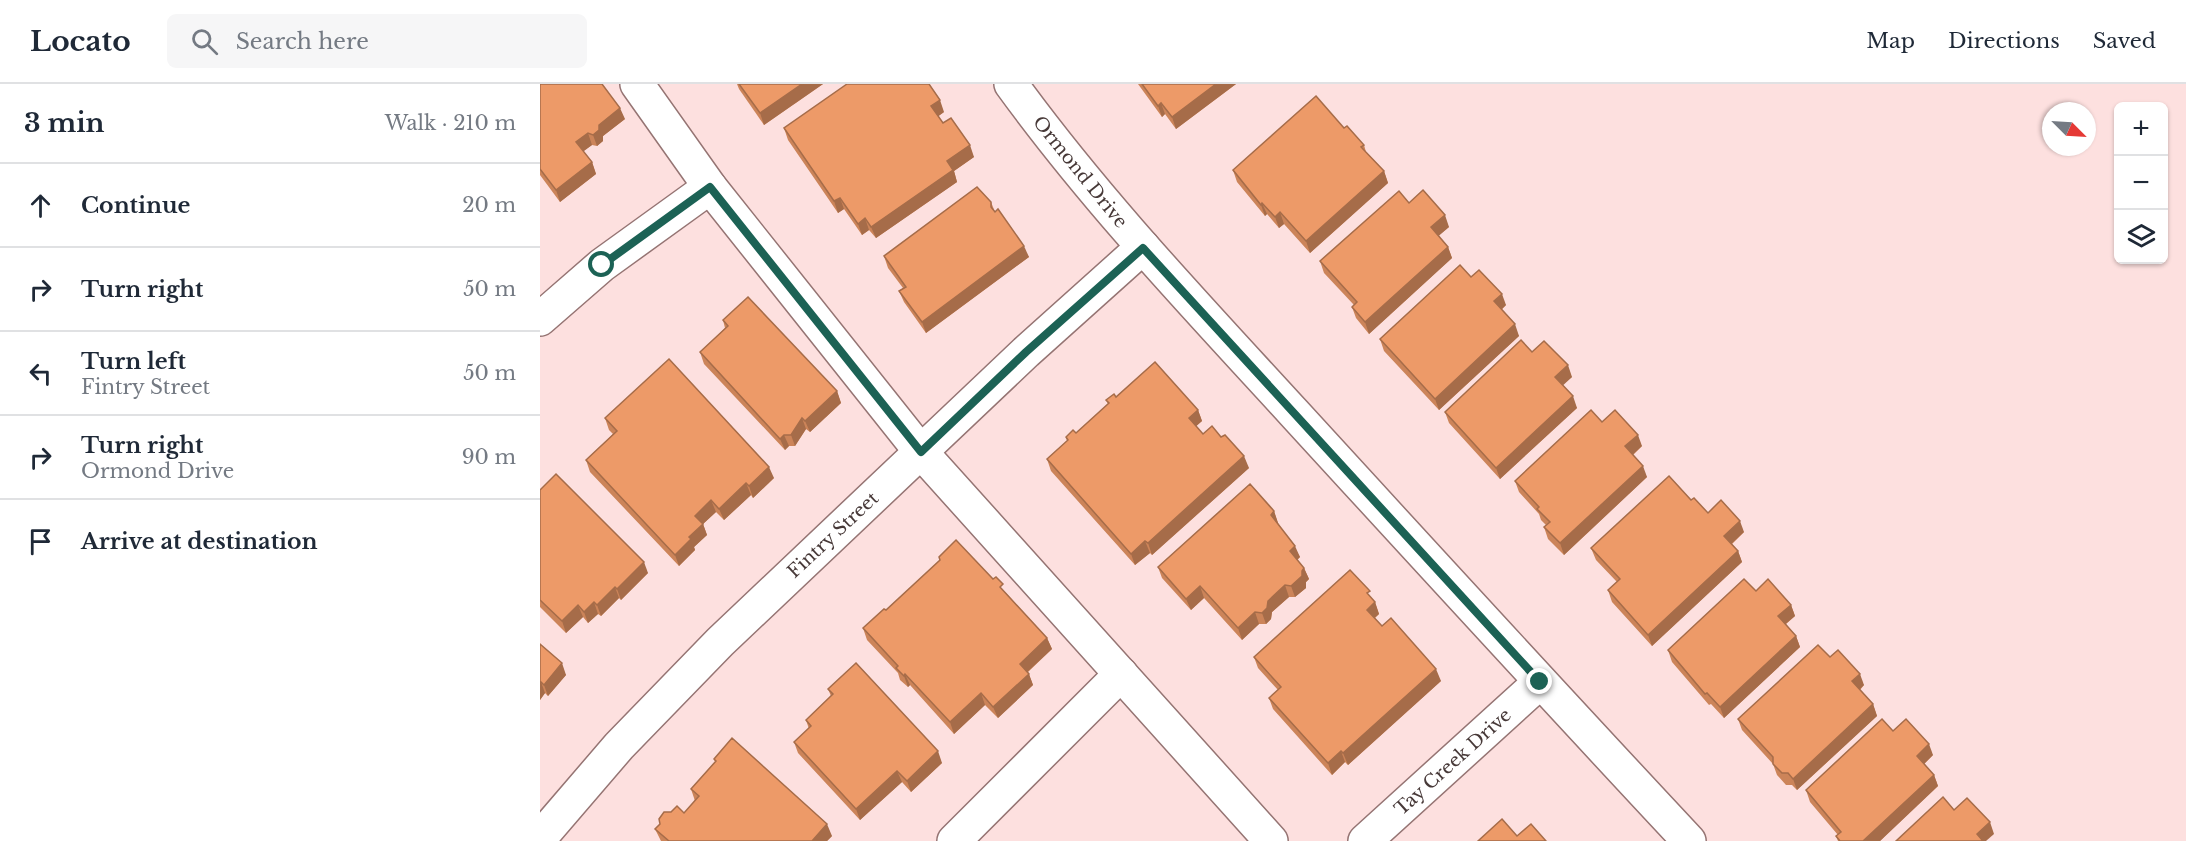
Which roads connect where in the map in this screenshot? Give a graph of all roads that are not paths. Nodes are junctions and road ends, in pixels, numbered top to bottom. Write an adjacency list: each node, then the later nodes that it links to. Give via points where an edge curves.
1 (638, 84): 3 (street)
2 (1011, 84): 4 (street, Ormond Drive, via 1049,136)
3 (710, 187): 5 (street, via 602,265); 6 (street)
4 (1143, 248): 6 (street, Fintry Street); 8 (street, Ormond Drive)
5 (540, 319)
6 (921, 452): 7 (street); 9 (street, Fintry Street, via 720,642 619,746)
7 (1121, 674): 10 (street); 11 (street)
8 (1540, 682): 12 (street, Tay Creek Drive); 13 (street, Ormond Drive)
9 (540, 838)
10 (954, 841)
11 (1271, 841)
12 (1365, 841)
13 (1689, 841)

